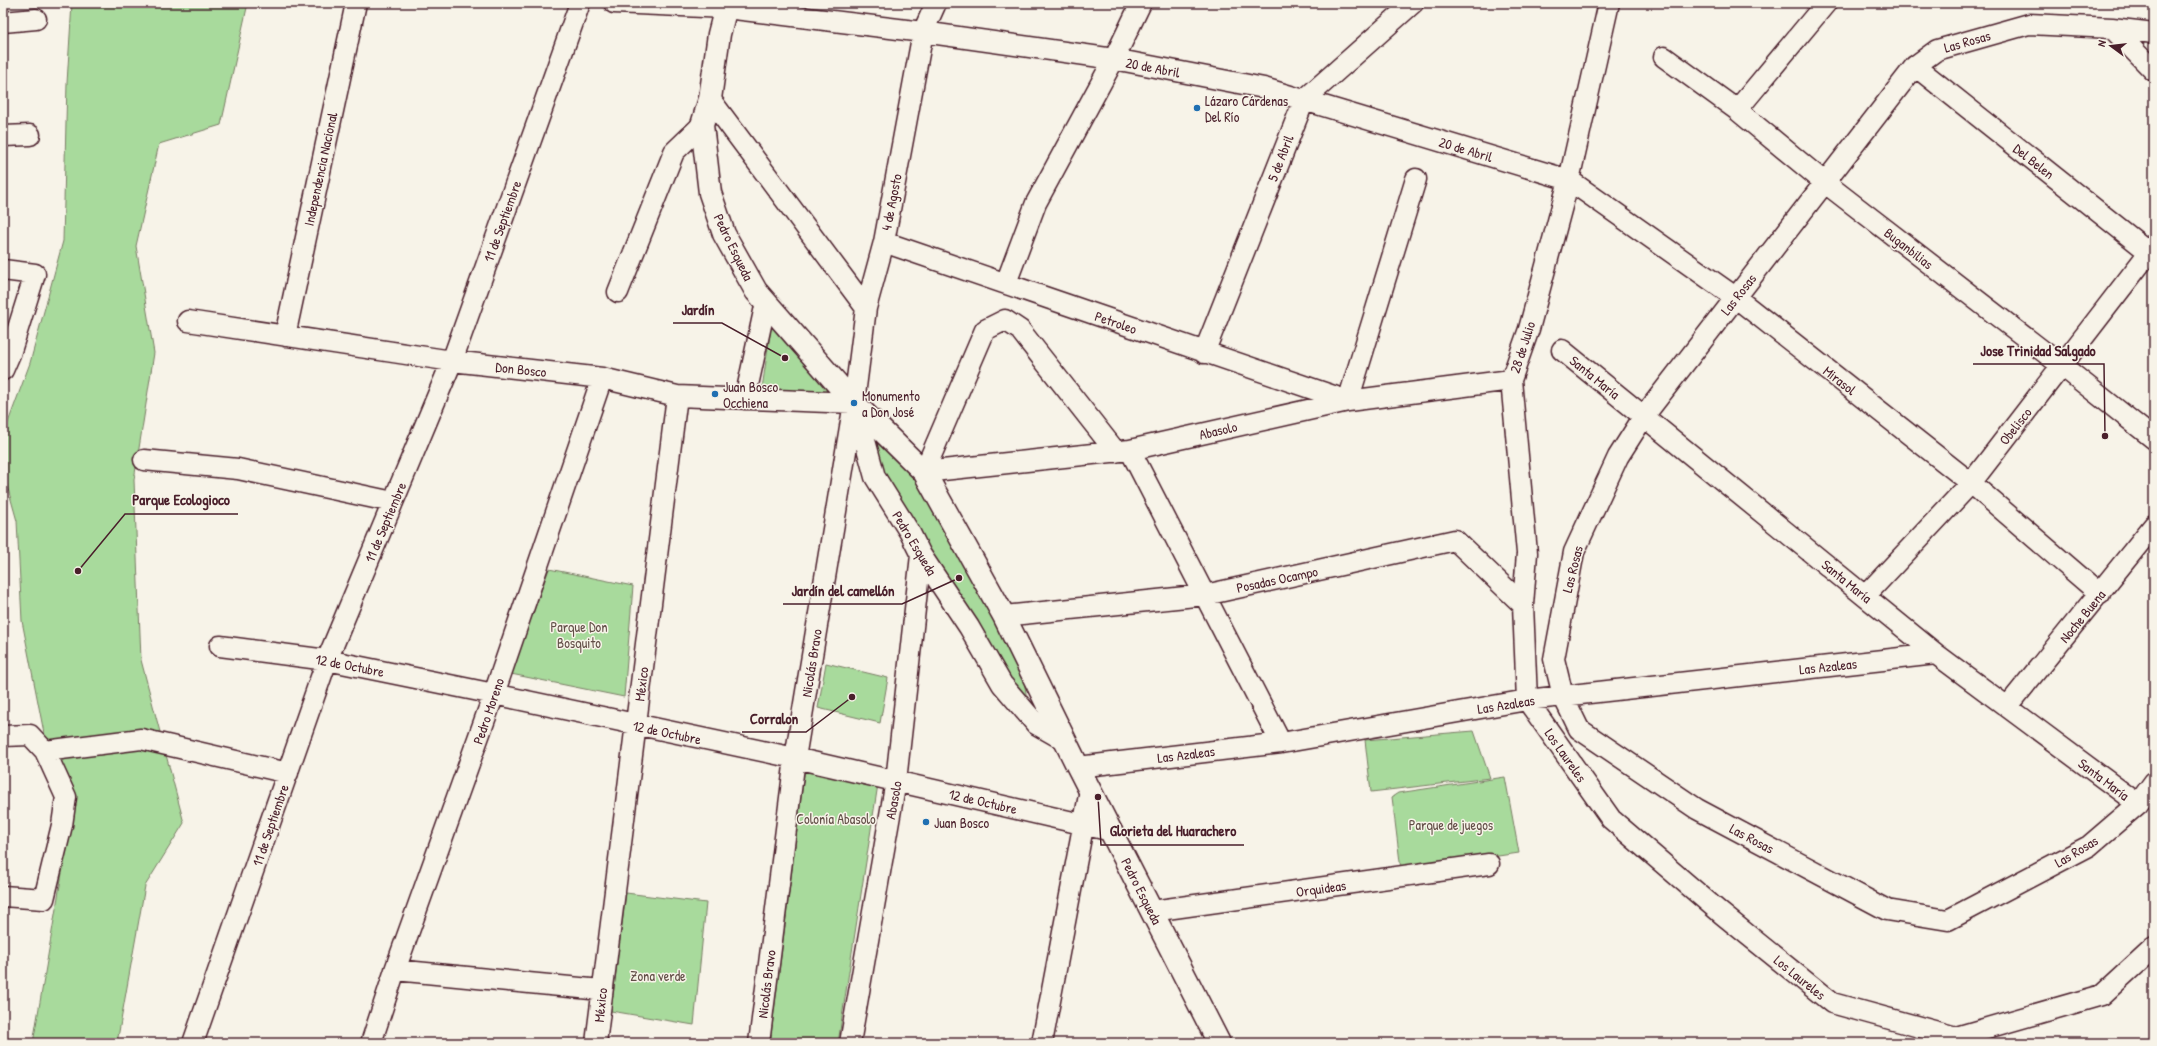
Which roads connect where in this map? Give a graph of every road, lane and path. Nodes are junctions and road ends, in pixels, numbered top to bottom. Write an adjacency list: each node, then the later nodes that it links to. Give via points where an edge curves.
1 (356, 3): 38 (street, Independencia Nacional)
2 (580, 3): 41 (street, 11 de Septiembre)
3 (614, 3): 8 (street, 20 de Abril)
4 (936, 3): 14 (street, 4 de Agosto)
5 (1141, 3): 17 (street)
6 (1413, 3): 21 (street, 5 de Abril)
7 (1826, 3): 22 (street)
8 (637, 4): 9 (street, 20 de Abril)
9 (719, 5): 14 (street, 20 de Abril); 20 (street, Pedro Esqueda)
10 (1604, 6): 27 (street, 28 de Julio)
11 (36, 19): 12 (street)
12 (3, 22)
13 (2112, 28): 15 (street, Las Rosas); 18 (street, Las Rosas, via 2029,24 1937,50); 19 (street)
14 (923, 32): 17 (street, 20 de Abril); 29 (street, 4 de Agosto)
15 (2154, 33)
16 (1664, 57): 22 (street, Buganbilias)
17 (1114, 60): 21 (street, 20 de Abril, via 1264,88); 32 (street, via 1036,203)
18 (1915, 66): 28 (street, Las Rosas); 30 (street, Del Belen)
19 (2154, 71)
20 (710, 99): 23 (street, Pedro Esqueda); 36 (street)
21 (1304, 100): 27 (street, 20 de Abril); 40 (street, 5 de Abril)
22 (1737, 110): 28 (street, Buganbilias)
23 (702, 125): 33 (street, via 674,152); 35 (street, Pedro Esqueda, via 710,193 724,234 756,291)
24 (3, 136): 25 (street)
25 (30, 136)
26 (1416, 179): 48 (street)
27 (1569, 180): 34 (street, Mirasol); 45 (street, 28 de Julio, via 1529,329)
28 (1824, 182): 34 (street, Las Rosas); 42 (street, Buganbilias)
29 (884, 242): 32 (street, Petroleo); 36 (street, 4 de Agosto)
30 (2152, 251): 42 (street, Obelisco)
31 (3, 270): 43 (street, via 35,274)
32 (1006, 284): 40 (street, Petroleo)
33 (618, 292)
34 (1735, 297): 50 (street, Las Rosas); 55 (street, Mirasol)
35 (766, 302): 47 (street); 49 (street, Pedro Esqueda)
36 (866, 308): 49 (street, 4 de Agosto)
37 (188, 321): 38 (street, Don Bosco)
38 (285, 336): 41 (street, Don Bosco)
39 (1562, 350): 50 (street, Santa María)
40 (1204, 353): 48 (street, Petroleo)
41 (452, 361): 44 (street, Don Bosco); 56 (street, 11 de Septiembre)
42 (2062, 365): 51 (street, Buganbilias); 55 (street, Obelisco)
43 (3, 370)
44 (602, 378): 46 (street, Don Bosco); 67 (street, Pedro Moreno)
45 (1511, 380): 48 (street, Abasolo); 62 (street, 28 de Julio, via 1526,553)
46 (677, 396): 47 (street, Don Bosco); 71 (street, México)
47 (745, 399): 49 (street, Don Bosco)
48 (1348, 401): 52 (street, Abasolo)
49 (854, 403): 54 (street, Pedro Esqueda); 58 (street, Pedro Esqueda, via 875,477); 76 (street, Nicolás Bravo)
50 (1644, 416): 61 (street, Santa María); 68 (street, Las Rosas, via 1618,456 1574,552 1554,659)
51 (2154, 439)
52 (1123, 451): 54 (street, Abasolo); 54 (street, via 1020,330 1005,320 985,330); 60 (street)
53 (144, 460): 56 (street, via 238,469)
54 (924, 472): 63 (street, Pedro Esqueda)
55 (1971, 483): 59 (street, Mirasol); 61 (street, Obelisco)
56 (393, 502): 66 (street, 11 de Septiembre)
57 (2154, 525): 59 (street, Noche Buena)
58 (921, 555): 73 (street, Pedro Esqueda, via 969,627 1002,684 1036,724); 79 (street, Abasolo)
59 (2100, 594): 70 (street, Noche Buena)
60 (1205, 595): 62 (street, Posadas Ocampo, via 1456,540); 63 (street, Posadas Ocampo); 74 (street)
61 (1865, 596): 65 (street, Santa María)
62 (1522, 605): 69 (street, 28 de Julio)
63 (1004, 616): 73 (street, Pedro Esqueda)
64 (220, 646): 66 (street, 12 de Octubre)
65 (1936, 654): 68 (street, Las Azaleas); 70 (street, Santa María)
66 (327, 660): 67 (street, 12 de Octubre); 78 (street, 11 de Septiembre)
67 (494, 694): 71 (street, 12 de Octubre); 89 (street, Pedro Moreno)
68 (1563, 696): 69 (street, Las Azaleas); 82 (street, Las Rosas, via 1579,729 1697,809 1887,910 1948,920 2089,846)
69 (1527, 700): 74 (street, Las Azaleas); 88 (street, Los Laureles, via 1611,819 1832,1003 1956,1037 2102,995)
70 (2008, 706): 82 (street, Santa María)
71 (636, 725): 76 (street, 12 de Octubre); 90 (street, México)
72 (3, 736): 75 (street, via 30,735)
73 (1064, 740): 77 (street, Pedro Esqueda)
74 (1281, 743): 77 (street, Las Azaleas)
75 (45, 751): 78 (street, via 141,739); 86 (street, via 66,797 44,899)
76 (795, 758): 79 (street, 12 de Octubre); 94 (street, Nicolás Bravo)
77 (1078, 767): 81 (street, Pedro Esqueda)
78 (288, 773): 91 (street, 11 de Septiembre)
79 (896, 781): 83 (street, 12 de Octubre); 95 (street, Abasolo)
80 (2154, 782): 82 (street, Las Rosas)
81 (1090, 790): 83 (street); 84 (street, Pedro Esqueda)
82 (2138, 804)
83 (1083, 824): 84 (street, 12 de Octubre); 96 (street)
84 (1112, 831): 87 (street, Pedro Esqueda)
85 (1489, 864): 87 (street, Orquideas)
86 (3, 896)
87 (1152, 911): 97 (street, Pedro Esqueda)
88 (2154, 947)
89 (395, 970): 90 (street); 92 (street, Pedro Moreno)
90 (601, 990): 93 (street, México)
91 (193, 1043)
92 (371, 1043)
93 (596, 1043)
94 (759, 1043)
95 (850, 1043)
96 (1042, 1043)
97 (1219, 1043)

